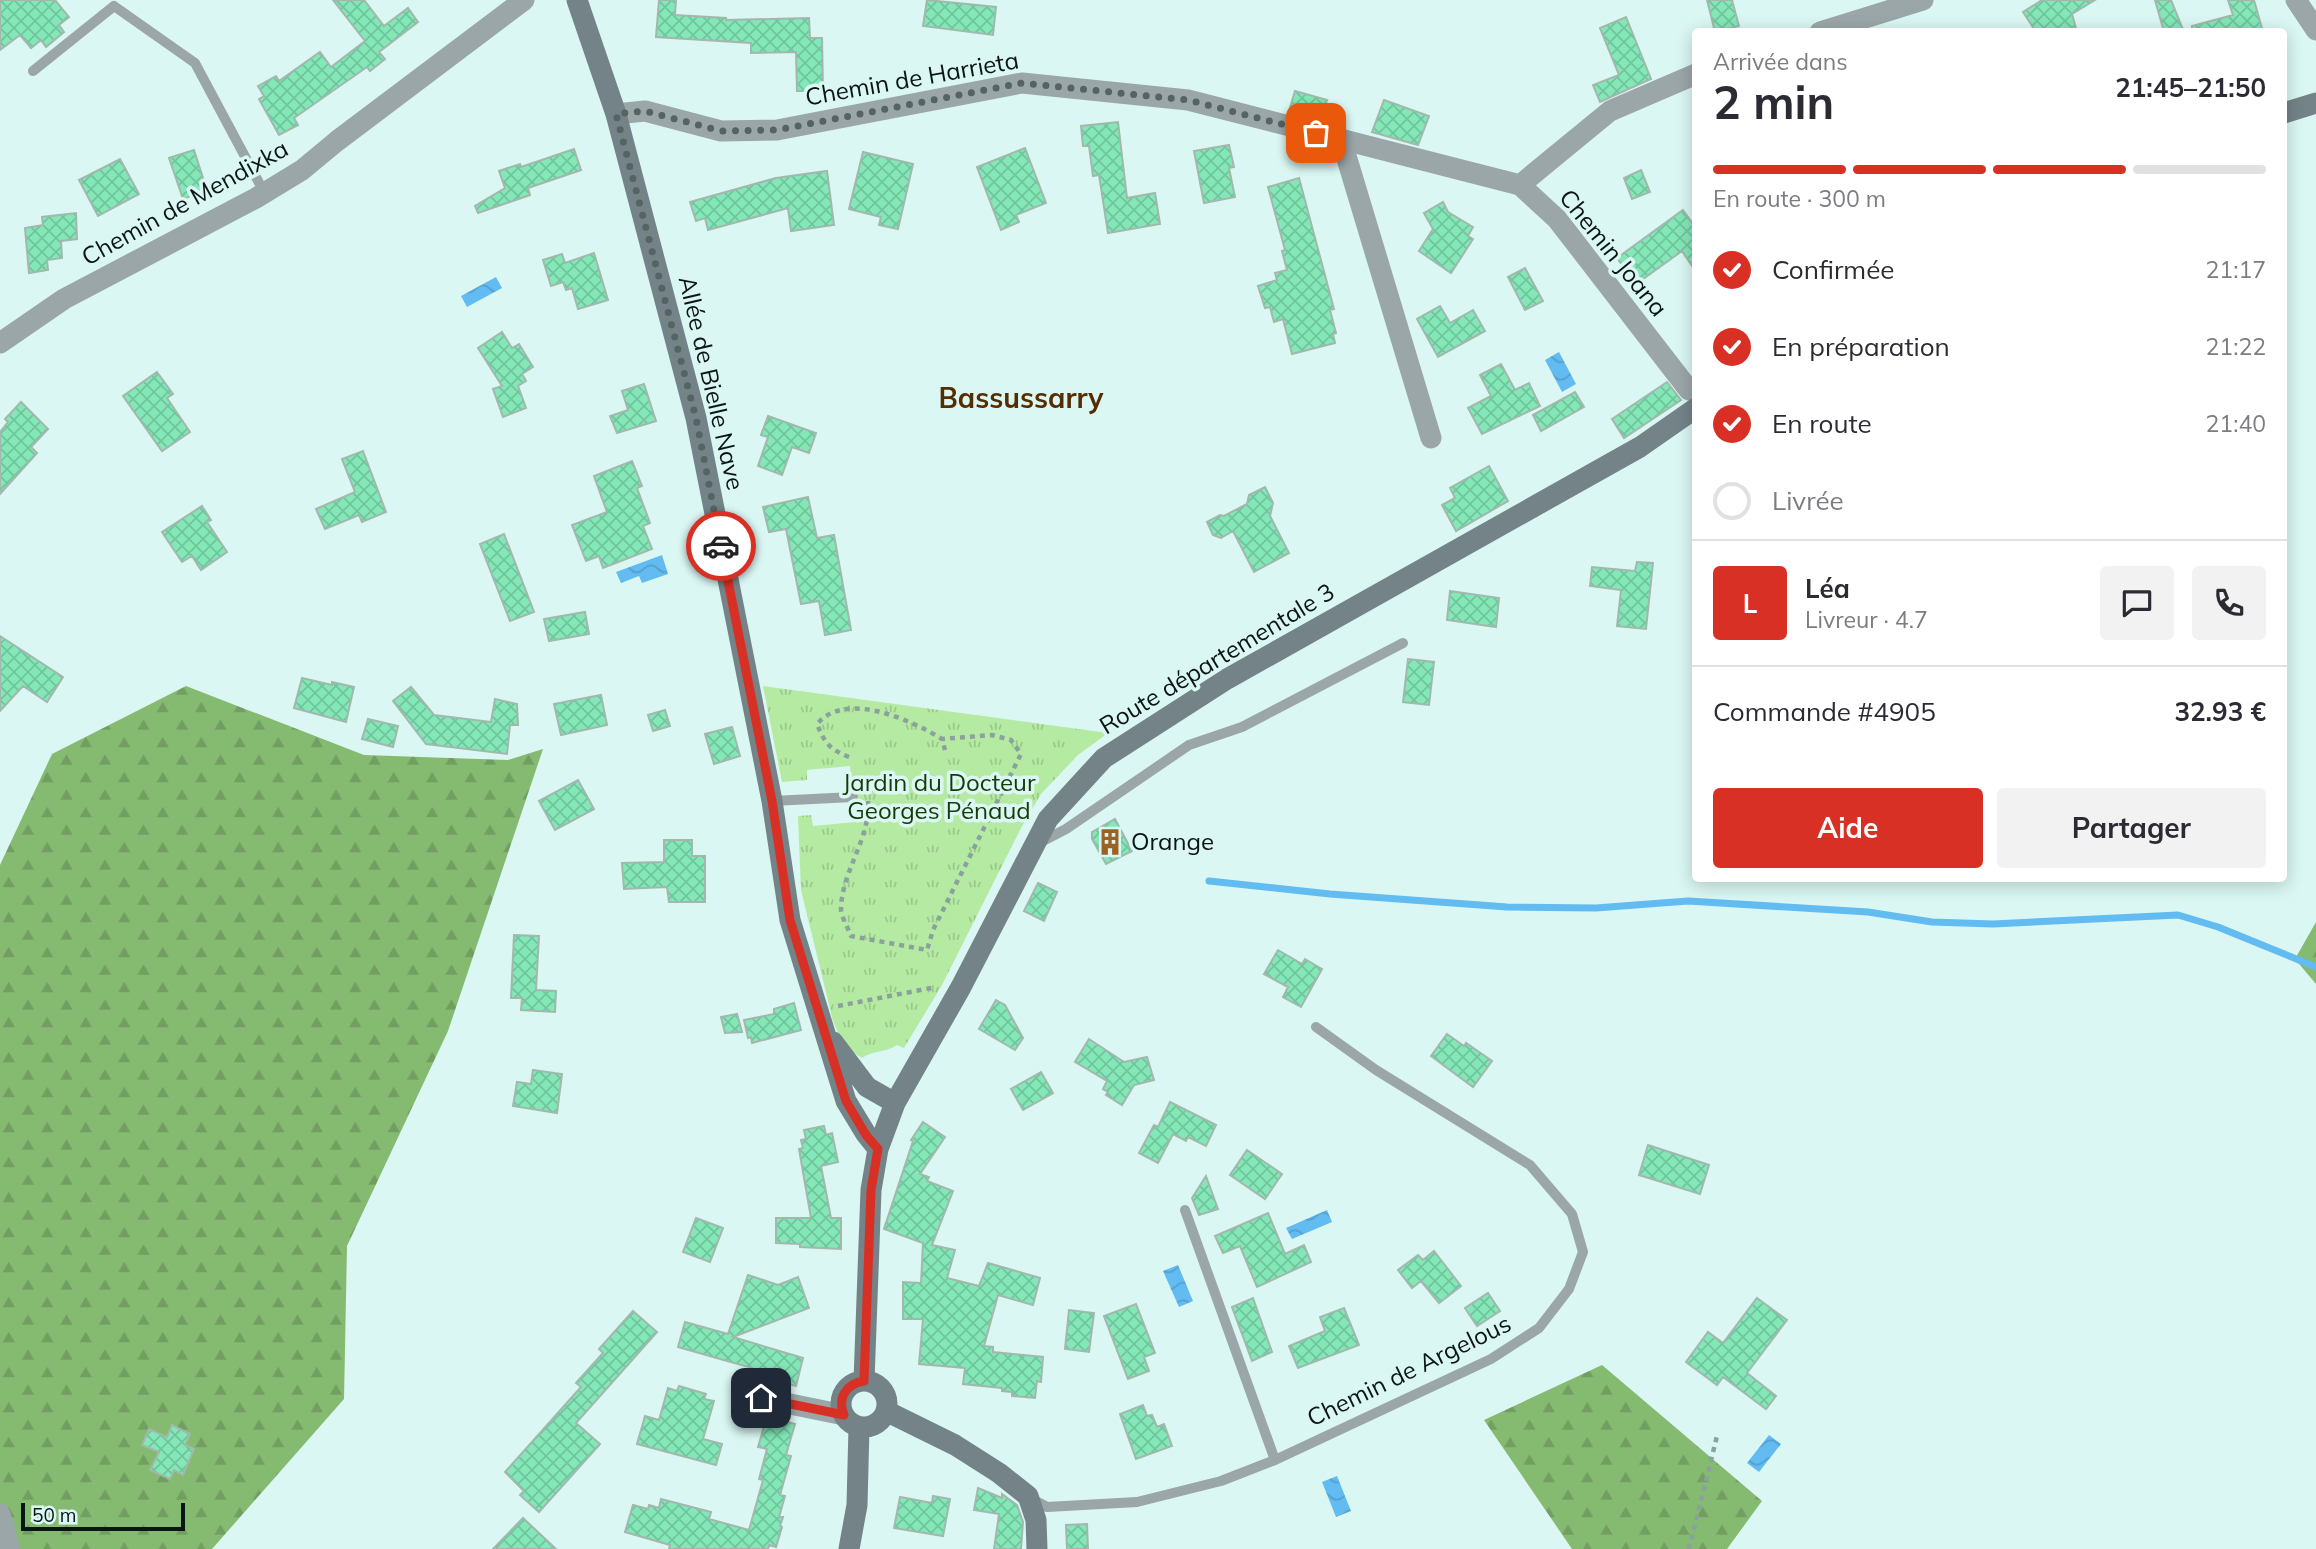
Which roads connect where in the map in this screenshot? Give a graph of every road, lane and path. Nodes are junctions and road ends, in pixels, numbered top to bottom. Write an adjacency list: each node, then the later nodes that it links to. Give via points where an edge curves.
1 (524, 0): 14 (street, Chemin de Mendixka, via 302,170)
2 (577, 0): 11 (main road, Allée de Bielle Nave)
3 (1923, 0): 5 (street)
4 (2296, 0): 6 (street)
5 (1833, 28)
6 (2316, 30)
7 (33, 71): 14 (lane, via 114,6 195,63)
8 (1692, 76): 13 (street, via 1611,111)
9 (2316, 103): 10 (main road)
10 (2287, 112)
11 (616, 114): 12 (street, Chemin de Harrieta, via 645,111 721,131 777,130 1022,83 1188,100); 24 (main road, Allée de Bielle Nave, via 696,418)
12 (1341, 139): 13 (street, Chemin de Harrieta); 17 (street)
13 (1520, 185): 16 (street, Chemin Joana, via 1557,219)
14 (264, 192): 15 (street, Chemin de Mendixka, via 64,299)
15 (0, 343)
16 (1692, 399): 25 (main road, Route départementale 3, via 1640,447 1227,678 1104,758 1048,819)
17 (1431, 438)
18 (1403, 643): 25 (lane, via 1242,727 1189,745)
19 (942, 739): 20 (path); 21 (path, via 911,721 876,711 833,710 817,724 832,750); 22 (path, via 992,735 1011,740 1021,754 927,950 851,936 841,912 846,876 869,807)
20 (945, 750)
21 (849, 757)
22 (868, 792)
23 (853, 797): 24 (lane)
24 (772, 801): 27 (main road, Allée de Bielle Nave, via 790,920)
25 (1034, 846): 28 (main road, Route départementale 3)
26 (1316, 1027): 36 (lane, Chemin de Argelous, via 1376,1070 1530,1165 1572,1214 1583,1252 1569,1289 1539,1328 1491,1359)
27 (824, 1031): 28 (main road, Allée de Bielle Nave, via 867,1087); 29 (main road, Allée de Bielle Nave, via 846,1101)
28 (895, 1103): 29 (main road, Route départementale 3)
29 (878, 1149): 31 (main road, Route départementale 3, via 871,1190)
30 (1185, 1210): 36 (lane)
31 (864, 1381): 33 (main road, via 885,1393); 34 (main road, via 844,1392 841,1404)
32 (761, 1398): 34 (street)
33 (887, 1411): 34 (main road, via 869,1427); 37 (main road, via 955,1445)
34 (851, 1421): 40 (main road, via 857,1505)
35 (1717, 1436): 42 (path)
36 (1275, 1460): 37 (lane, Chemin de Argelous, via 1137,1502 1047,1507)
37 (1028, 1496): 41 (main road, via 1036,1520)
38 (0, 1514): 39 (street)
39 (10, 1549)
40 (849, 1549)
41 (1037, 1549)
42 (1689, 1549)

